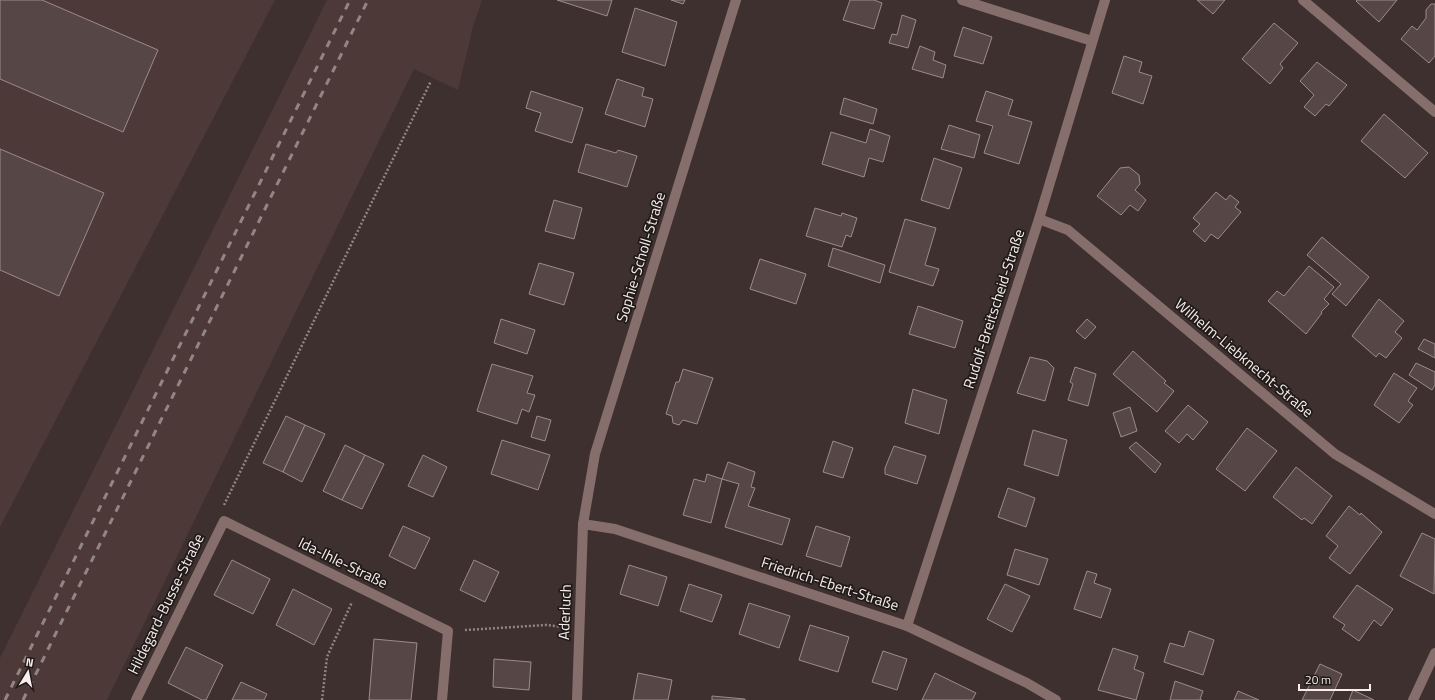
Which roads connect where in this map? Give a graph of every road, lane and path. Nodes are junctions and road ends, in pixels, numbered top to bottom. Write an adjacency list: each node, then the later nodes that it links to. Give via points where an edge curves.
1 (736, 0): 11 (street, Sophie-Scholl-Straße, via 595,454)
2 (962, 0): 5 (street)
3 (1105, 0): 5 (street, Rudolf-Breitscheid-Straße)
4 (1303, 0): 7 (street)
5 (1092, 41): 8 (street, Rudolf-Breitscheid-Straße)
6 (431, 81): 10 (path, via 224,504)
7 (1435, 112)
8 (1038, 219): 9 (street, Wilhelm-Liebknecht-Straße, via 1068,230 1336,454); 13 (street, Rudolf-Breitscheid-Straße)
9 (1435, 514)
10 (224, 521): 12 (street, Ida-Ihle-Straße); 17 (street, Hildegard-Busse-Straße)
11 (583, 524): 13 (street, Friedrich-Ebert-Straße, via 615,529); 14 (street, Aderluch)
12 (359, 588): 15 (street, Ida-Ihle-Straße); 18 (path, via 327,657)
13 (907, 626): 21 (street, Friedrich-Ebert-Straße, via 1027,682)
14 (579, 629): 15 (path, via 546,625); 20 (street, Aderluch)
15 (448, 630): 19 (street)
16 (1435, 653): 22 (street)
17 (136, 700)
18 (322, 700)
19 (442, 700)
20 (577, 700)
21 (1056, 700)
22 (1413, 700)

